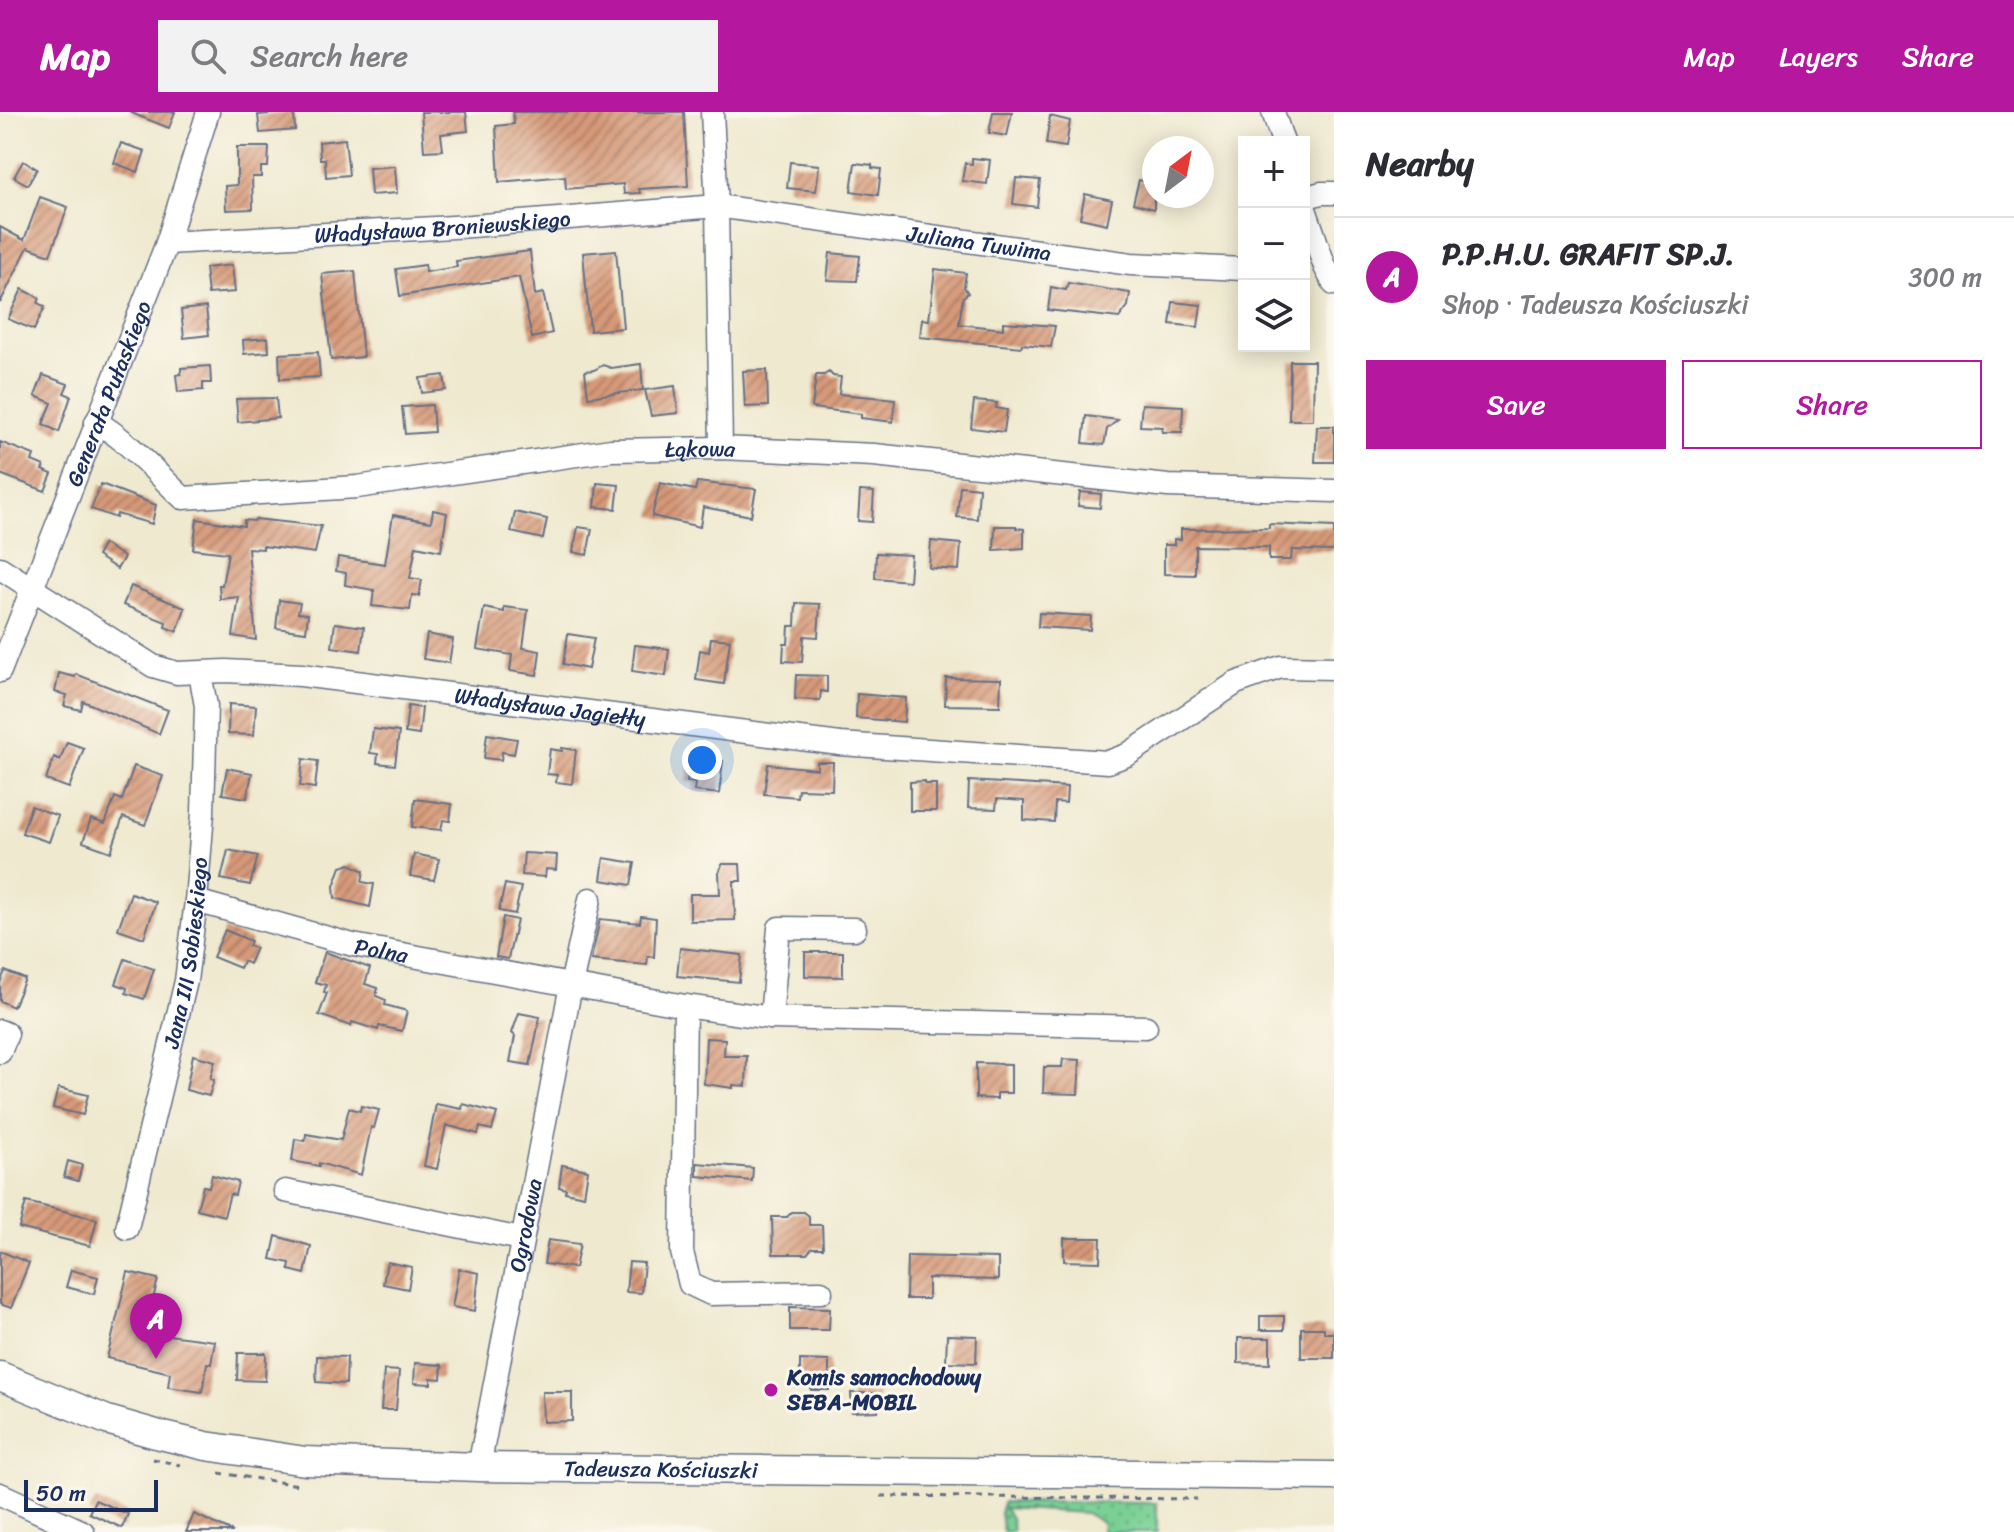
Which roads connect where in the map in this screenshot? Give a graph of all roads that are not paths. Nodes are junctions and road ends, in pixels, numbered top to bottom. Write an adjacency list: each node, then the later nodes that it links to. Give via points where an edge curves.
1 (208, 112): 9 (street, Generała Pułaskiego)
2 (712, 112): 7 (street)
3 (1273, 112): 4 (street)
4 (1281, 136)
5 (1334, 193): 6 (street)
6 (1310, 196)
7 (717, 206): 9 (street, Władysława Broniewskiego); 10 (street, Juliana Tuwima, via 1131,264); 13 (street)
8 (1304, 208): 11 (street)
9 (167, 243): 12 (street, Generała Pułaskiego)
10 (1238, 269)
11 (1321, 274)
12 (96, 422): 13 (street, Łąkowa, via 117,434 183,498 357,487 611,450); 16 (street, Generała Pułaskiego)
13 (721, 448): 14 (street, Łąkowa, via 874,455 1168,486)
14 (1334, 491)
15 (0, 568): 16 (street, Władysława Jagiełły)
16 (32, 589): 18 (street, Generała Pułaskiego); 19 (street, Władysława Jagiełły, via 153,666)
17 (1334, 668): 19 (street, Władysława Jagiełły, via 1281,667 1236,683 1127,755 1108,762 840,744 301,675)
18 (0, 671)
19 (200, 673): 21 (street, Jana III Sobieskiego, via 206,706)
20 (590, 899): 23 (street)
21 (196, 901): 23 (street, Polna, via 353,945); 30 (street, Jana III Sobieskiego, via 186,981)
22 (855, 929): 25 (street, via 779,928)
23 (571, 985): 24 (street, Polna); 31 (street, Ogrodowa)
24 (685, 1006): 25 (street, Polna); 32 (street, via 682,1252 690,1284 711,1294)
25 (771, 1018): 26 (street, Polna)
26 (1146, 1027)
27 (0, 1031): 28 (street, via 7,1034)
28 (0, 1052)
29 (285, 1191): 31 (street)
30 (127, 1228)
31 (521, 1239): 34 (street, Ogrodowa)
32 (821, 1292)
33 (0, 1376): 34 (main road, Tadeusza Kościuszki, via 107,1420 206,1446 305,1461)
34 (479, 1467): 35 (main road, Tadeusza Kościuszki)
35 (1334, 1476)
36 (0, 1494): 37 (street)
37 (83, 1532)

